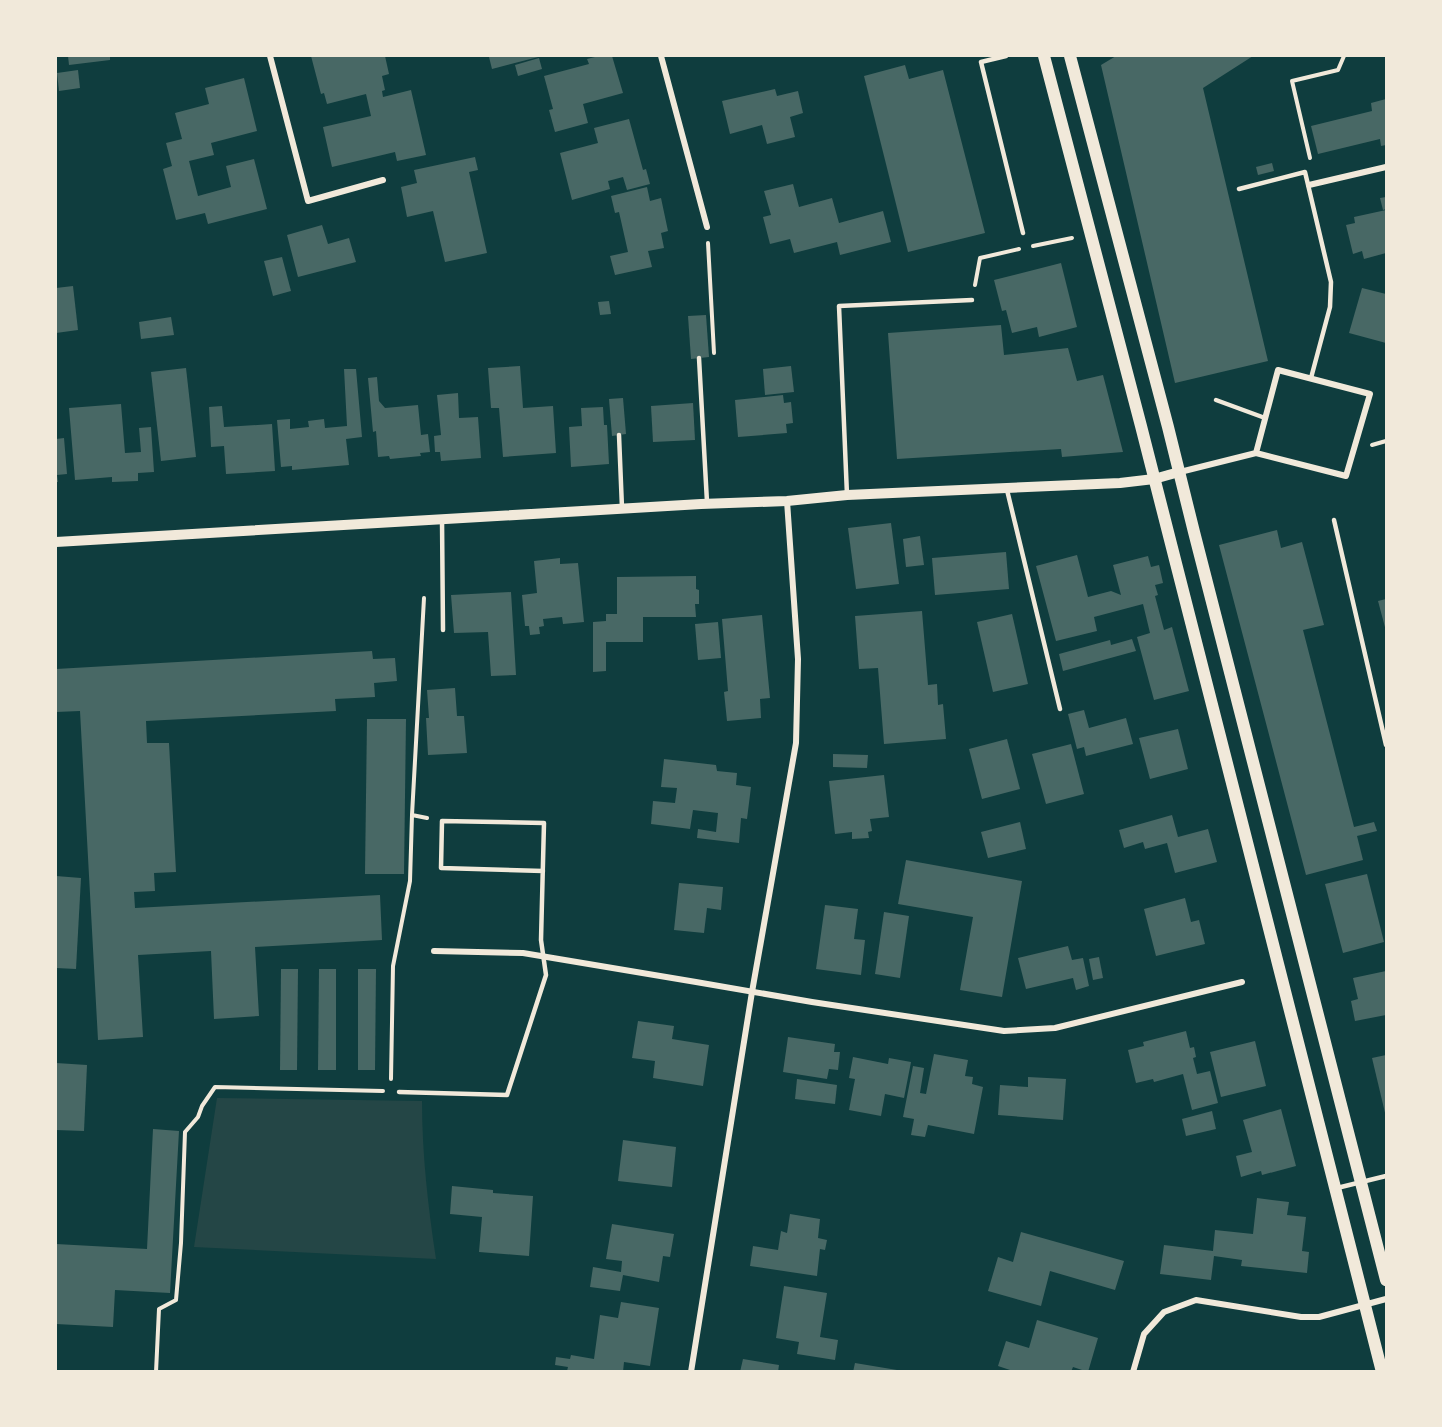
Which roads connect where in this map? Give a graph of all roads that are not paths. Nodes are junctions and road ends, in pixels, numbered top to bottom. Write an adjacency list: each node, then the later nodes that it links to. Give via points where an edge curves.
1 (270, 56): 7 (street, via 308,201)
2 (662, 56): 10 (street)
3 (1006, 56): 11 (lane, via 981,62)
4 (1044, 56): 20 (main road)
5 (1070, 56): 19 (main road)
6 (1386, 167): 8 (street)
7 (383, 180)
8 (1308, 185): 9 (lane, via 1305,172); 14 (lane, via 1331,282 1330,307)
9 (1239, 189)
10 (707, 226)
11 (1023, 233)
12 (972, 300): 22 (lane, via 838,306)
13 (699, 358): 24 (lane)
14 (1311, 378): 16 (street, via 1278,370); 18 (street, via 1370,394 1346,476)
15 (1216, 400): 16 (lane)
16 (1265, 418): 18 (street)
17 (619, 435): 25 (lane)
18 (1256, 453): 19 (street)
19 (1179, 472): 20 (street); 39 (main road)
20 (1154, 479): 21 (street); 40 (main road)
21 (1007, 488): 22 (street); 30 (lane)
22 (847, 495): 23 (street)
23 (788, 501): 24 (street); 36 (street, via 798,659 796,743)
24 (707, 504): 25 (street)
25 (622, 509): 26 (street)
26 (442, 519): 28 (street); 29 (lane)
27 (1334, 520): 31 (lane)
28 (56, 542)
29 (443, 630)
30 (1060, 709)
31 (1386, 745)
32 (543, 871): 32 (lane, via 544,823 442,821 441,868); 34 (lane)
33 (434, 951): 34 (street)
34 (543, 957): 36 (street); 37 (lane, via 546,975 507,1095)
35 (1242, 982): 36 (street, via 1055,1028 1004,1031)
36 (753, 992): 44 (street)
37 (399, 1092)
38 (1386, 1176): 39 (lane)
39 (1362, 1182): 40 (lane); 41 (main road)
40 (1335, 1189): 43 (main road)
41 (1386, 1280)
42 (1386, 1299): 43 (street)
43 (1365, 1305): 45 (street, via 1319,1317 1300,1317 1196,1300 1164,1312 1144,1334); 46 (main road)
44 (691, 1371)
45 (1132, 1371)
46 (1382, 1371)

